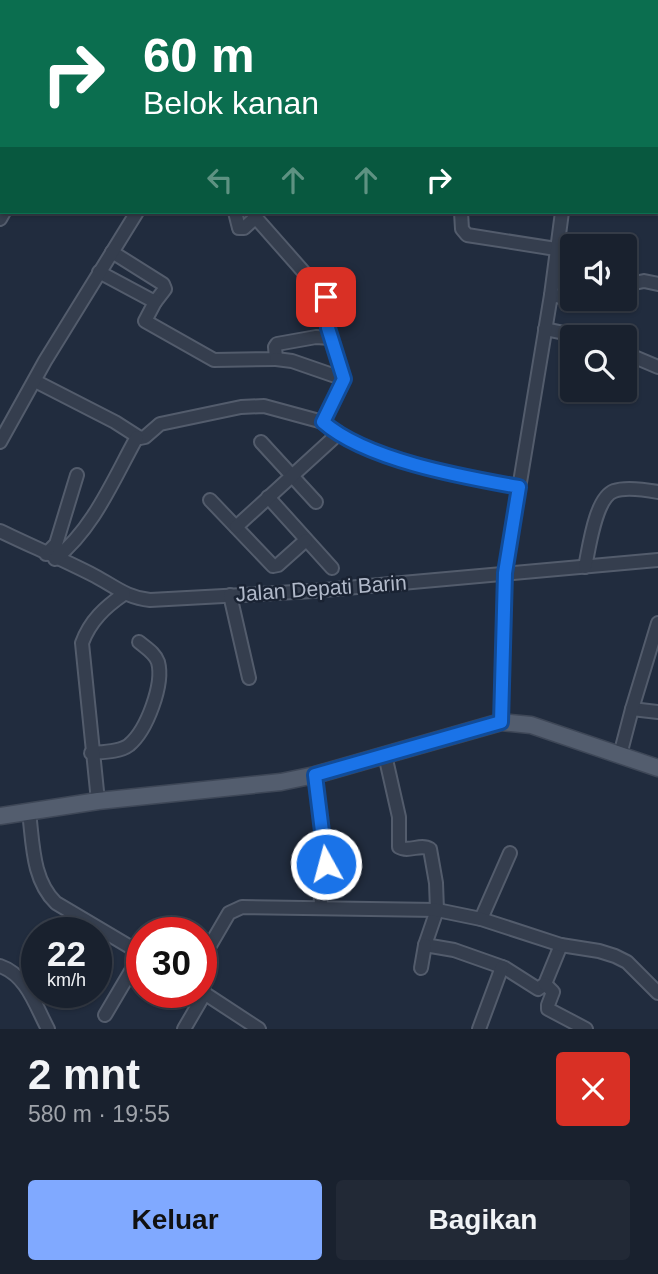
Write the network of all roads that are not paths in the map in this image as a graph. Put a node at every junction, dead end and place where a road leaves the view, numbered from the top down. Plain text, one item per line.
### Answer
1 (136, 214) edge
2 (236, 214) edge
3 (461, 214) edge
4 (562, 214) edge
5 (556, 249) junction
6 (112, 252) junction
7 (99, 272) junction
8 (637, 282) edge
9 (658, 284) edge
10 (551, 295) junction
11 (560, 297) edge
12 (155, 302) junction
13 (545, 329) junction
14 (560, 332) edge
15 (331, 338) junction
16 (276, 359) junction
17 (637, 359) edge
18 (658, 367) edge
19 (344, 379) junction
20 (35, 381) junction
21 (323, 422) junction
22 (339, 433) junction
23 (136, 437) junction
24 (0, 442) edge
25 (261, 442) dead end
26 (77, 475) dead end
27 (292, 475) junction
28 (519, 487) junction
29 (658, 491) edge
30 (268, 497) junction
31 (210, 500) dead end
32 (316, 502) dead end
33 (236, 527) junction
34 (0, 531) edge
35 (306, 540) junction
36 (54, 553) junction
37 (658, 560) edge
38 (585, 567) junction
39 (332, 568) dead end
40 (505, 573) junction
41 (124, 594) junction
42 (230, 595) junction
43 (658, 623) edge
44 (139, 642) dead end
45 (249, 678) dead end
46 (632, 709) junction
47 (658, 712) edge
48 (501, 722) junction
49 (92, 753) junction
50 (385, 755) junction
51 (620, 755) junction
52 (658, 768) edge
53 (315, 775) junction
54 (98, 801) junction
55 (29, 812) junction
56 (0, 816) edge
57 (510, 853) dead end
58 (321, 908) junction
59 (437, 910) junction
60 (72, 917) edge
61 (481, 919) junction
62 (217, 933) edge
63 (425, 945) junction
64 (561, 945) junction
65 (0, 967) edge
66 (421, 968) dead end
67 (502, 968) junction
68 (126, 979) edge
69 (545, 984) junction
70 (658, 993) edge
71 (217, 1001) edge
72 (195, 1008) edge
73 (105, 1015) dead end
74 (48, 1029) edge
75 (184, 1029) edge
76 (258, 1029) edge
77 (479, 1029) edge
78 (586, 1029) edge

1 - 6 street
2 - 15 street
3 - 5 street
4 - 5 street
5 - 10 street
6 - 7 street
6 - 12 street
7 - 12 street
7 - 20 street
8 - 9 street
10 - 11 street
10 - 13 street
12 - 16 street
13 - 14 street
13 - 28 street
15 - 16 street
15 - 19 street
16 - 19 street
17 - 18 street
19 - 21 street
20 - 23 street
20 - 24 street
21 - 22 street
21 - 23 street
22 - 27 street
22 - 28 street
23 - 36 street
25 - 27 street
26 - 36 street
27 - 30 street
27 - 32 street
28 - 40 street
29 - 38 street
30 - 33 street
30 - 35 street
31 - 33 street
33 - 35 street
34 - 36 street, Jalan Depati Barin
35 - 39 street
36 - 41 street, Jalan Depati Barin
37 - 38 street, Jalan Depati Barin
38 - 40 street, Jalan Depati Barin
40 - 42 street, Jalan Depati Barin
40 - 48 street
41 - 42 street, Jalan Depati Barin
41 - 49 street
42 - 45 street
43 - 46 street
44 - 49 street
46 - 47 street
46 - 51 street
48 - 50 main road
48 - 51 main road
49 - 54 street
50 - 53 main road
50 - 59 street
51 - 52 main road
53 - 54 main road
53 - 58 street
54 - 55 main road
55 - 56 main road
55 - 60 street
57 - 61 street
58 - 59 street
58 - 62 street
59 - 61 street
59 - 63 street
61 - 64 street
63 - 66 street
63 - 67 street
64 - 69 street
64 - 70 street
65 - 74 street
67 - 69 street
67 - 77 street
68 - 73 street
69 - 78 street
71 - 76 street
72 - 75 street

